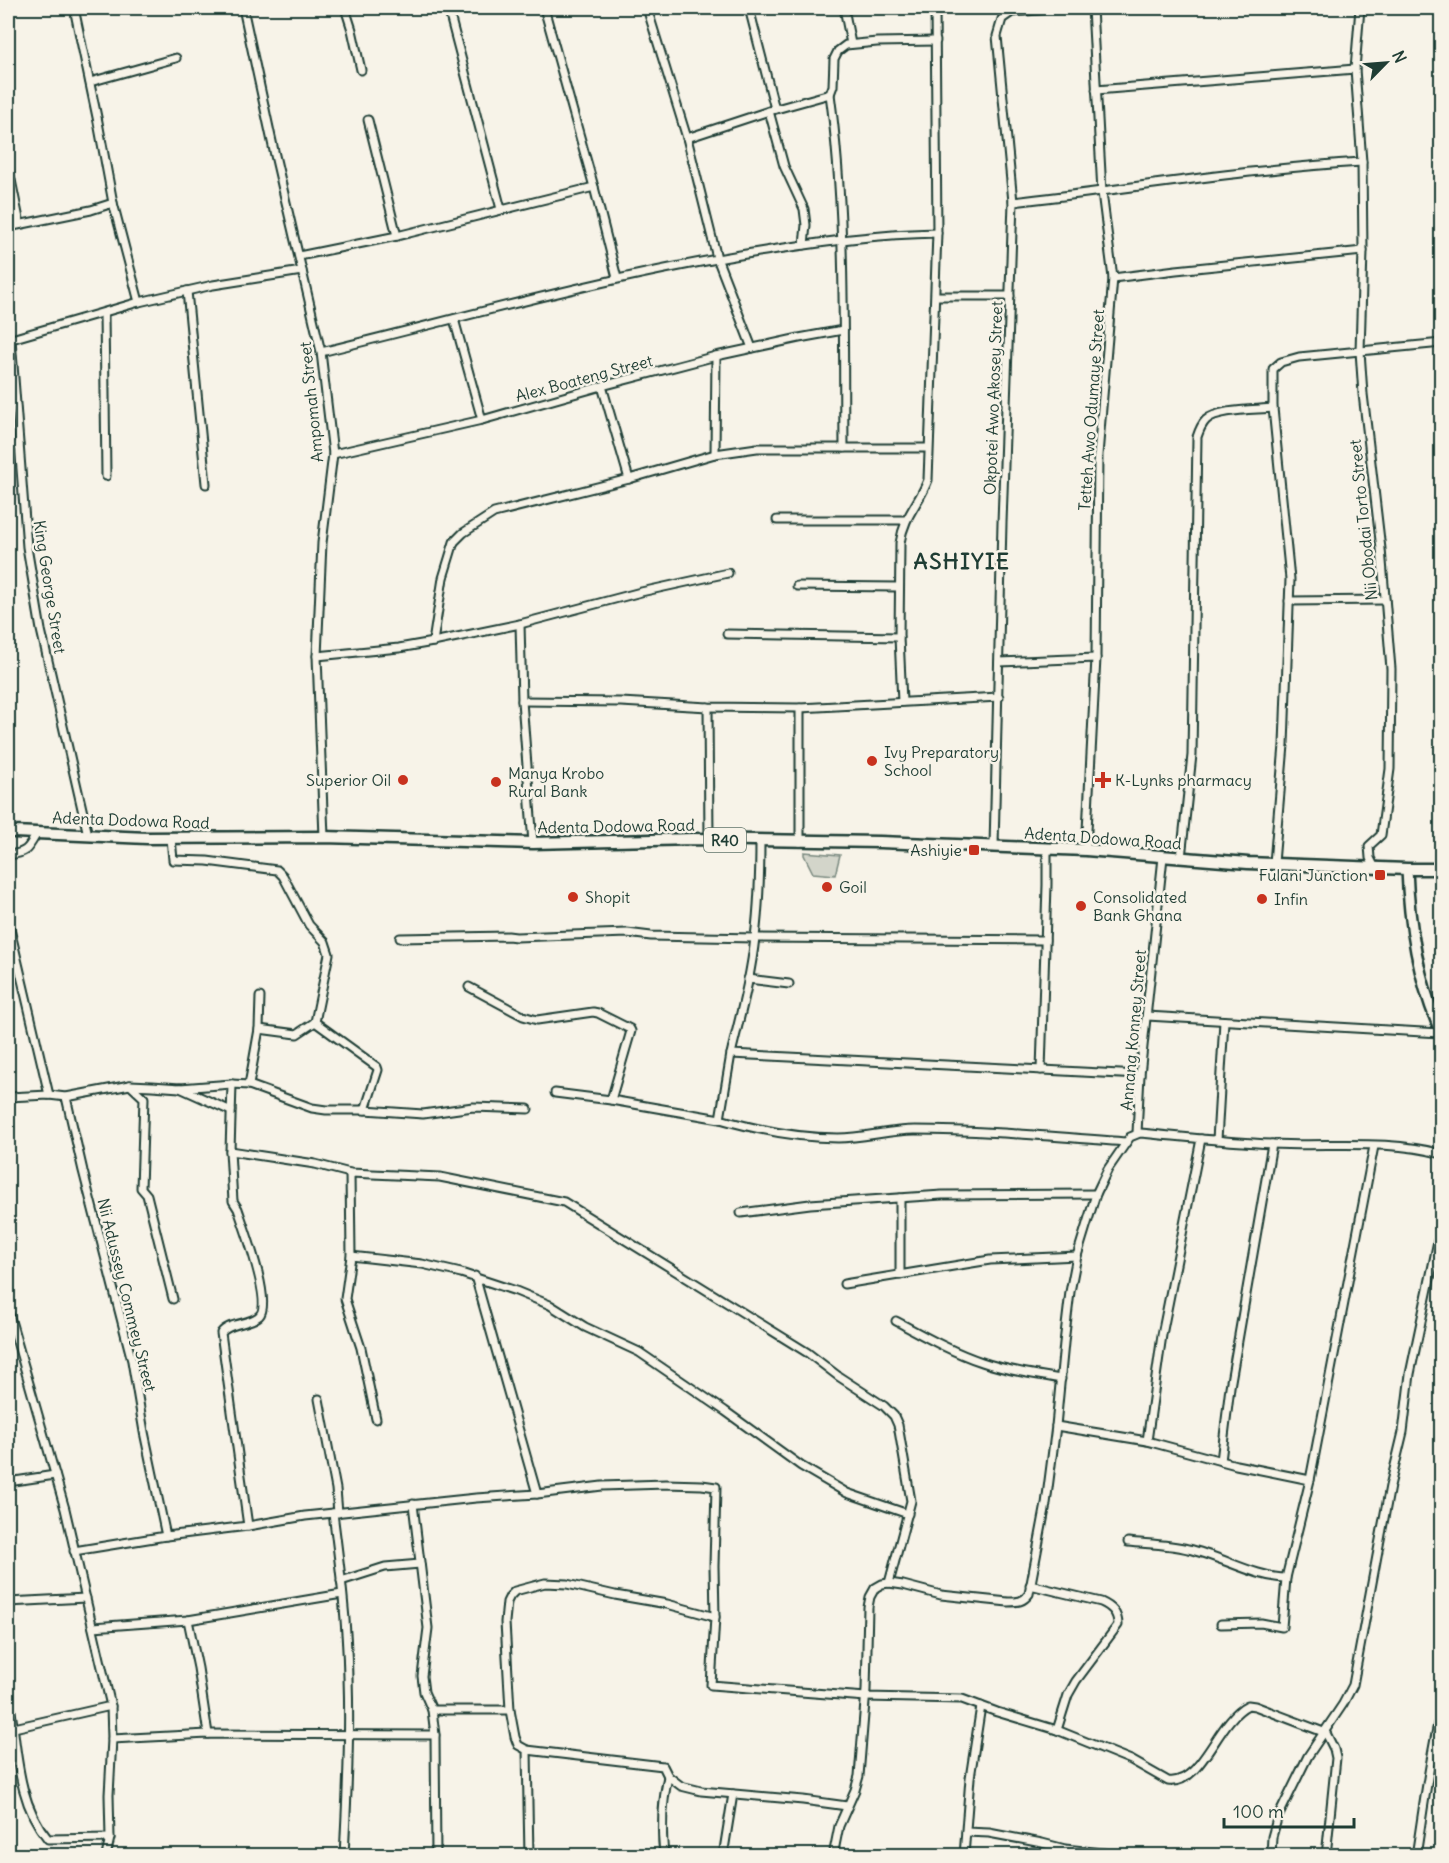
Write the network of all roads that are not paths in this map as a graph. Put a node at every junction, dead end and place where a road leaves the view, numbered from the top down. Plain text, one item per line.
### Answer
1 (74, 8) edge
2 (243, 8) edge
3 (345, 8) edge
4 (448, 8) edge
5 (544, 8) edge
6 (647, 8) edge
7 (749, 8) edge
8 (844, 8) edge
9 (935, 8) edge
10 (1065, 8) edge
11 (1092, 8) edge
12 (1360, 8) edge
13 (936, 41) junction
14 (851, 44) junction
15 (176, 58) dead end
16 (1355, 69) junction
17 (361, 70) dead end
18 (90, 82) junction
19 (1096, 90) junction
20 (830, 94) junction
21 (772, 110) junction
22 (368, 120) dead end
23 (687, 138) junction
24 (1362, 162) junction
25 (8, 165) edge
26 (594, 187) junction
27 (1102, 192) junction
28 (1013, 202) junction
29 (113, 203) junction
30 (501, 209) junction
31 (20, 224) junction
32 (8, 227) edge
33 (937, 233) junction
34 (397, 236) junction
35 (842, 240) junction
36 (804, 245) junction
37 (1363, 251) junction
38 (298, 256) junction
39 (717, 258) junction
40 (302, 271) junction
41 (617, 278) junction
42 (1113, 278) junction
43 (187, 291) junction
44 (936, 296) junction
45 (1010, 296) junction
46 (139, 302) junction
47 (104, 313) junction
48 (454, 319) junction
49 (843, 330) junction
50 (9, 339) edge
51 (1442, 343) edge
52 (752, 348) junction
53 (1360, 351) junction
54 (321, 352) junction
55 (716, 356) junction
56 (602, 386) junction
57 (1273, 408) junction
58 (482, 420) junction
59 (19, 445) junction
60 (8, 447) edge
61 (844, 448) junction
62 (928, 448) junction
63 (333, 454) junction
64 (715, 454) junction
65 (106, 476) dead end
66 (629, 479) junction
67 (206, 484) dead end
68 (777, 520) dead end
69 (905, 520) junction
70 (728, 573) dead end
71 (797, 586) dead end
72 (898, 587) junction
73 (1385, 600) junction
74 (1289, 601) junction
75 (519, 624) junction
76 (727, 634) dead end
77 (899, 637) junction
78 (433, 642) junction
79 (317, 656) junction
80 (1096, 658) junction
81 (999, 662) junction
82 (999, 697) junction
83 (522, 701) junction
84 (902, 702) junction
85 (708, 707) junction
86 (800, 708) junction
87 (8, 830) edge
88 (37, 832) junction
89 (88, 835) junction
90 (324, 837) junction
91 (171, 838) junction
92 (709, 839) junction
93 (760, 841) junction
94 (800, 842) junction
95 (533, 843) junction
96 (994, 846) junction
97 (1047, 849) junction
98 (1086, 850) junction
99 (8, 855) edge
100 (1163, 857) junction
101 (1181, 858) junction
102 (1274, 863) junction
103 (1375, 868) junction
104 (1442, 868) edge
105 (1407, 869) junction
106 (10, 929) dead end
107 (400, 938) dead end
108 (755, 938) junction
109 (1045, 940) junction
110 (748, 979) junction
111 (789, 984) dead end
112 (469, 987) dead end
113 (260, 997) dead end
114 (1147, 1016) junction
115 (1224, 1021) junction
116 (315, 1022) junction
117 (259, 1029) junction
118 (1441, 1034) edge
119 (731, 1054) junction
120 (1041, 1070) junction
121 (1140, 1075) junction
122 (232, 1084) junction
123 (130, 1085) junction
124 (249, 1085) junction
125 (180, 1088) junction
126 (555, 1093) dead end
127 (49, 1095) junction
128 (8, 1097) edge
129 (66, 1097) junction
130 (611, 1100) junction
131 (528, 1109) dead end
132 (365, 1110) junction
133 (231, 1111) junction
134 (720, 1119) junction
135 (1137, 1133) junction
136 (1201, 1139) junction
137 (1217, 1140) junction
138 (1126, 1142) junction
139 (1272, 1144) junction
140 (1374, 1146) junction
141 (230, 1151) junction
142 (1442, 1154) edge
143 (350, 1173) junction
144 (1096, 1194) junction
145 (900, 1198) junction
146 (741, 1213) dead end
147 (1442, 1222) edge
148 (351, 1256) junction
149 (1077, 1256) junction
150 (900, 1275) junction
151 (475, 1276) junction
152 (844, 1284) dead end
153 (173, 1299) dead end
154 (8, 1310) edge
155 (896, 1321) dead end
156 (1061, 1379) junction
157 (319, 1399) dead end
158 (376, 1419) dead end
159 (1056, 1426) junction
160 (1147, 1440) junction
161 (1221, 1461) junction
162 (54, 1475) junction
163 (1310, 1480) junction
164 (8, 1482) edge
165 (537, 1494) junction
166 (413, 1504) junction
167 (336, 1513) junction
168 (908, 1515) junction
169 (248, 1526) junction
170 (166, 1536) junction
171 (1128, 1542) dead end
172 (74, 1551) junction
173 (420, 1564) junction
174 (1286, 1578) junction
175 (340, 1581) junction
176 (889, 1583) junction
177 (1030, 1585) junction
178 (342, 1594) junction
179 (86, 1598) junction
180 (8, 1602) edge
181 (715, 1617) junction
182 (188, 1620) junction
183 (1221, 1624) dead end
184 (93, 1627) junction
185 (8, 1693) edge
186 (866, 1697) junction
187 (111, 1706) junction
188 (981, 1706) junction
189 (1442, 1706) edge
190 (432, 1710) junction
191 (510, 1710) junction
192 (14, 1728) junction
193 (1057, 1730) junction
194 (349, 1733) junction
195 (1326, 1733) junction
196 (208, 1734) junction
197 (435, 1735) junction
198 (112, 1739) junction
199 (527, 1750) junction
200 (668, 1776) junction
201 (733, 1794) junction
202 (847, 1806) junction
203 (966, 1832) junction
204 (110, 1838) junction
205 (1065, 1852) edge
206 (106, 1856) edge
207 (344, 1856) edge
208 (436, 1856) edge
209 (529, 1856) edge
210 (663, 1856) edge
211 (723, 1856) edge
212 (833, 1856) edge
213 (964, 1856) edge
214 (1132, 1856) edge
215 (1271, 1856) edge
216 (1326, 1856) edge
217 (1416, 1856) edge

1 - 18 street
2 - 38 street, Ampomah Street
3 - 17 street
4 - 30 street
5 - 26 street
6 - 23 street
7 - 21 street
8 - 14 street
9 - 13 street
10 - 28 street, Okpotei Awo Akosey Street
11 - 19 street, Tetteh Awo Odumaye Street
12 - 16 street, Nii Obodai Torto Street
13 - 14 street
13 - 33 street
14 - 20 street
15 - 18 street
16 - 19 street
16 - 24 street, Nii Obodai Torto Street
18 - 29 street
19 - 27 street, Tetteh Awo Odumaye Street
20 - 21 street
20 - 35 street
21 - 23 street
21 - 36 street
22 - 34 street
23 - 39 street
24 - 27 street
24 - 37 street, Nii Obodai Torto Street
25 - 31 street
26 - 30 street
26 - 41 street
27 - 28 street
27 - 42 street, Tetteh Awo Odumaye Street
28 - 45 street, Okpotei Awo Akosey Street
29 - 31 street
29 - 46 street
30 - 34 street
31 - 32 street
33 - 35 street
33 - 44 street
34 - 38 street
35 - 36 street
35 - 49 street
36 - 39 street
37 - 42 street
37 - 53 street, Nii Obodai Torto Street
38 - 40 street, Ampomah Street
39 - 41 street
39 - 52 street
40 - 43 street
40 - 54 street, Ampomah Street
41 - 48 street
42 - 80 street, Tetteh Awo Odumaye Street
43 - 46 street
43 - 67 street
44 - 45 street
44 - 62 street
45 - 81 street, Okpotei Awo Akosey Street
46 - 47 street
47 - 50 street
47 - 65 street
48 - 54 street
48 - 58 street
49 - 52 street, Alex Boateng Street
49 - 61 street
50 - 59 street, King George Street
51 - 53 street
52 - 55 street, Alex Boateng Street
53 - 57 street
53 - 73 street, Nii Obodai Torto Street
54 - 63 street, Ampomah Street
55 - 56 street, Alex Boateng Street
55 - 64 street
56 - 58 street, Alex Boateng Street
56 - 66 street
57 - 74 street
57 - 101 street
58 - 63 street, Alex Boateng Street
59 - 60 street
59 - 89 street, King George Street
61 - 62 street
61 - 64 street
62 - 69 street
63 - 79 street, Ampomah Street
64 - 66 street
66 - 78 street
68 - 69 street
69 - 72 street
70 - 75 street
71 - 72 street
72 - 77 street
73 - 74 street
73 - 103 street, Nii Obodai Torto Street
74 - 102 street
75 - 78 street
75 - 83 street
76 - 77 street
77 - 84 street
78 - 79 street
79 - 90 street, Ampomah Street
80 - 81 street
80 - 98 street, Tetteh Awo Odumaye Street
81 - 82 street, Okpotei Awo Akosey Street
82 - 84 street
82 - 96 street, Okpotei Awo Akosey Street
83 - 85 street
83 - 95 street
84 - 86 street
85 - 86 street
85 - 92 street
86 - 94 street
87 - 88 main road, Adenta Dodowa Road / R40
88 - 89 main road, Adenta Dodowa Road / R40
88 - 99 street
89 - 91 main road, Adenta Dodowa Road / R40
90 - 91 main road, Adenta Dodowa Road / R40
90 - 95 main road, Adenta Dodowa Road / R40
91 - 116 street
92 - 93 main road, Adenta Dodowa Road / R40
92 - 95 main road, Adenta Dodowa Road / R40
93 - 94 main road, Adenta Dodowa Road / R40
93 - 108 street
94 - 96 main road, Adenta Dodowa Road / R40
96 - 97 main road, Adenta Dodowa Road / R40
97 - 98 main road, Adenta Dodowa Road / R40
97 - 109 street
98 - 100 main road, Adenta Dodowa Road / R40
100 - 101 main road, Adenta Dodowa Road / R40
100 - 114 street, Annang Konney Street
101 - 102 main road, Adenta Dodowa Road / R40
102 - 103 main road, Adenta Dodowa Road / R40
103 - 105 main road, Adenta Dodowa Road / R40
104 - 105 main road, Adenta Dodowa Road / R40
105 - 118 street
106 - 127 street
107 - 108 street
108 - 109 street
108 - 110 street
109 - 120 street
110 - 111 street
110 - 119 street
112 - 130 street
113 - 117 street
114 - 115 street
114 - 121 street, Annang Konney Street
115 - 118 street
115 - 137 street
116 - 117 street
116 - 132 street
117 - 124 street
119 - 120 street
119 - 134 street
120 - 121 street
121 - 135 street, Annang Konney Street
122 - 124 street
122 - 125 street
122 - 133 street
123 - 125 street
123 - 129 street
123 - 153 street
124 - 132 street
125 - 133 street
126 - 130 street
127 - 128 street
127 - 129 street
129 - 170 street, Nii Adussey Commey Street
130 - 134 street
131 - 132 street
133 - 141 street
134 - 138 street
135 - 136 street
135 - 138 street
136 - 137 street
136 - 160 street
137 - 139 street
138 - 144 street
139 - 140 street
139 - 161 street
140 - 142 street
140 - 163 street
141 - 143 street
141 - 169 street
143 - 148 street
143 - 168 street
144 - 145 street
144 - 149 street
145 - 146 street
145 - 150 street
147 - 195 street
148 - 151 street
148 - 158 street
149 - 150 street
149 - 156 street
150 - 152 street
151 - 165 street
151 - 168 street
154 - 162 street
155 - 156 street
156 - 159 street
157 - 167 street
159 - 160 street
159 - 177 street
160 - 161 street
161 - 163 street
162 - 164 street
162 - 172 street
163 - 174 street
165 - 166 street
165 - 181 street
166 - 167 street
166 - 173 street
167 - 169 street
167 - 175 street
168 - 176 street
169 - 170 street
170 - 172 street
171 - 174 street
172 - 179 street
173 - 175 street
173 - 190 street
174 - 183 street
175 - 178 street
176 - 177 street
176 - 186 street
177 - 193 street
178 - 182 street
178 - 194 street
179 - 180 street
179 - 184 street
181 - 186 street
181 - 191 street
182 - 184 street
182 - 196 street
184 - 187 street
185 - 192 street
186 - 188 street
186 - 202 street
187 - 192 street
187 - 198 street
188 - 193 street
188 - 203 street
189 - 217 street
190 - 191 street
190 - 197 street
191 - 199 street
192 - 204 street
193 - 195 street
194 - 196 street
194 - 197 street
194 - 207 street
195 - 215 street
195 - 216 street
196 - 198 street
197 - 208 street
198 - 204 street
199 - 200 street
199 - 209 street
200 - 201 street
200 - 210 street
201 - 202 street
201 - 211 street
202 - 212 street
203 - 205 street
203 - 213 street
204 - 206 street
205 - 214 street

